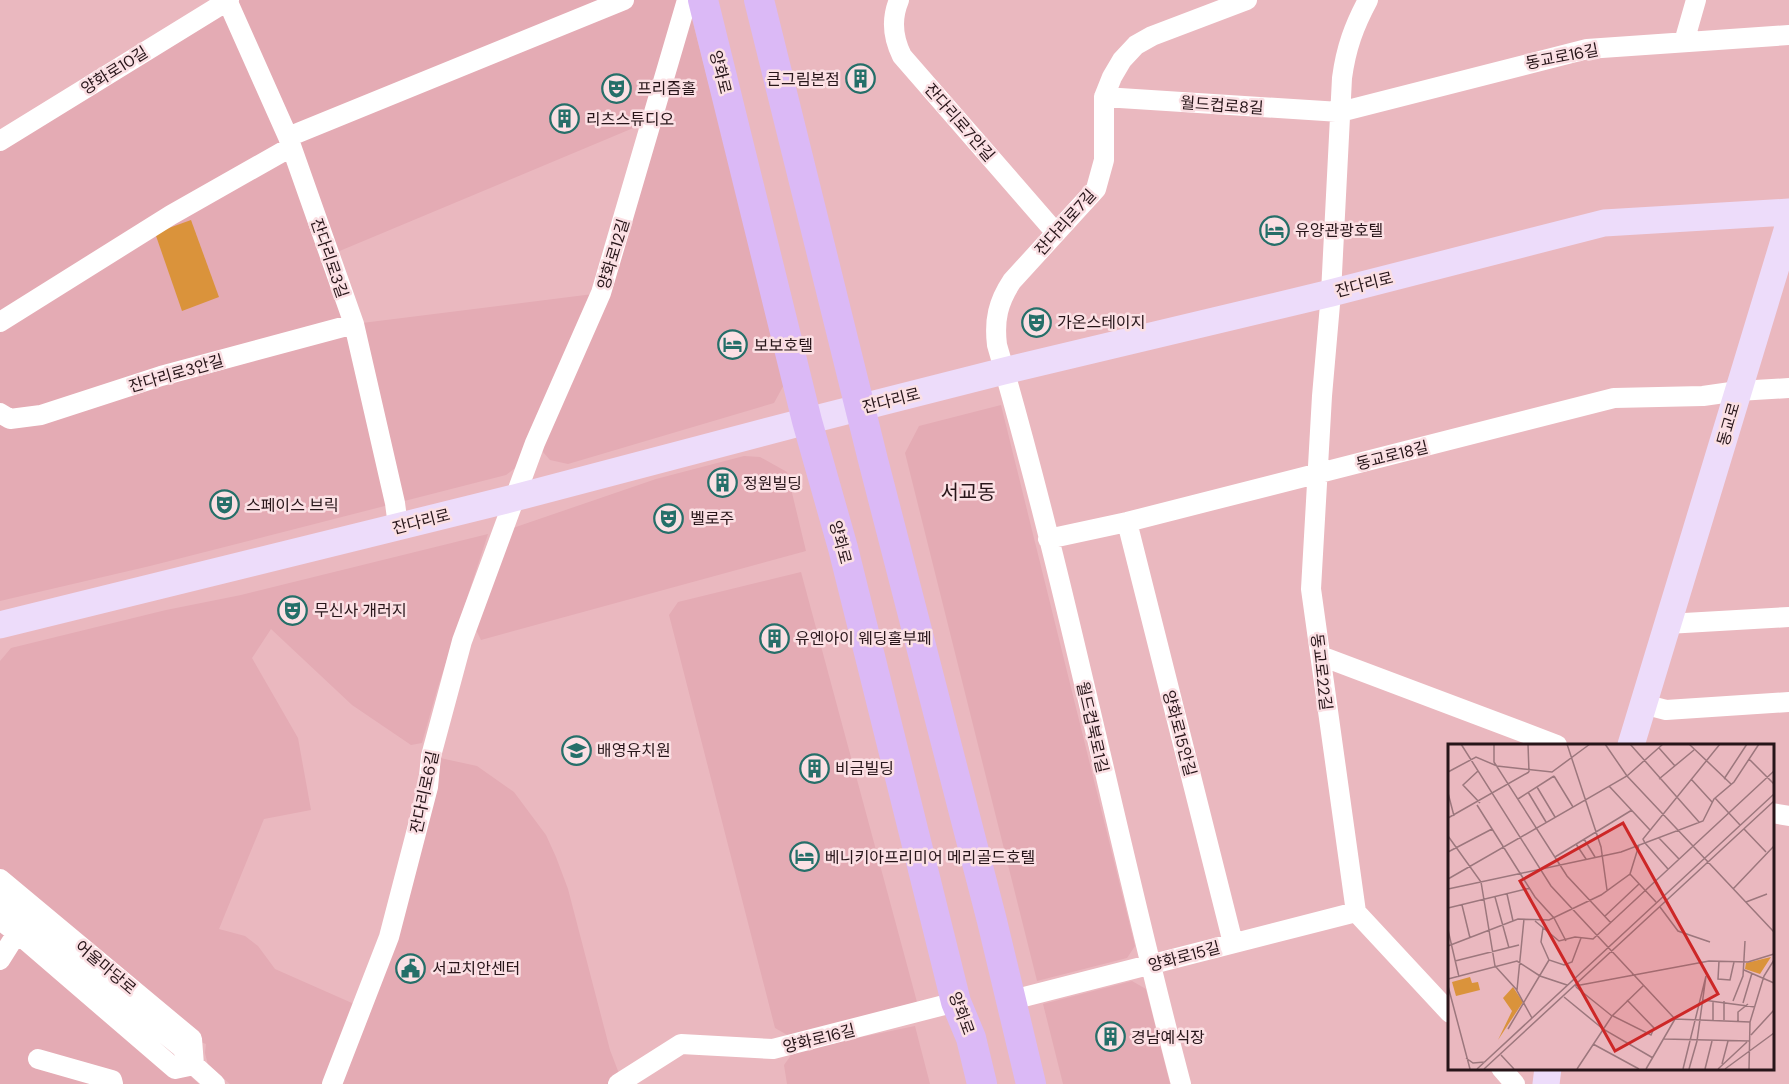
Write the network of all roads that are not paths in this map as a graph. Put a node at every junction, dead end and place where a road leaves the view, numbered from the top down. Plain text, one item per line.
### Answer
1 (228, 0) edge
2 (624, 0) edge
3 (687, 0) edge
4 (703, 0) edge
5 (759, 0) edge
6 (900, 0) edge
7 (1246, 0) edge
8 (1368, 0) edge
9 (1696, 0) edge
10 (1789, 35) edge
11 (1684, 42) junction
12 (1104, 97) junction
13 (1340, 112) junction
14 (0, 141) edge
15 (290, 142) junction
16 (1789, 212) edge
17 (1789, 224) edge
18 (1056, 233) junction
19 (1331, 293) junction
20 (0, 322) edge
21 (354, 324) junction
22 (1004, 371) junction
23 (1789, 388) edge
24 (1738, 391) junction
25 (860, 408) junction
26 (0, 413) edge
27 (807, 421) junction
28 (1317, 474) junction
29 (514, 498) junction
30 (1127, 522) junction
31 (398, 526) junction
32 (1048, 539) junction
33 (1789, 617) edge
34 (1667, 624) junction
35 (0, 625) edge
36 (1321, 656) junction
37 (1789, 702) edge
38 (1643, 704) junction
39 (1554, 744) edge
40 (1631, 744) edge
41 (1774, 813) edge
42 (1789, 816) edge
43 (0, 879) edge
44 (0, 901) edge
45 (1356, 912) junction
46 (0, 920) edge
47 (17, 933) junction
48 (1233, 943) junction
49 (0, 960) edge
50 (1150, 966) junction
51 (1012, 1000) junction
52 (956, 1002) junction
53 (1448, 1011) edge
54 (38, 1059) dead end
55 (194, 1065) junction
56 (1502, 1069) edge
57 (1548, 1069) edge
58 (113, 1084) edge
59 (215, 1084) edge
60 (332, 1084) edge
61 (618, 1084) edge
62 (982, 1084) edge
63 (1031, 1084) edge
64 (1181, 1084) edge
65 (1515, 1084) edge
66 (1546, 1084) edge

1 - 14 street, 양화로10길
1 - 15 street, 잔다리로3길
2 - 15 street
3 - 29 street, 양화로12길
4 - 27 main road, 양화로
5 - 25 main road
6 - 18 street, 잔다리로7안길
7 - 12 street, 잔다리로7길
8 - 13 street
9 - 11 street
10 - 11 street, 동교로16길
11 - 13 street, 동교로16길
12 - 13 street, 월드컵로8길
12 - 18 street, 잔다리로7길
13 - 19 street
15 - 20 street
15 - 21 street, 잔다리로3길
16 - 19 street, 잔다리로
17 - 24 street, 동교로
18 - 22 street, 잔다리로7길
19 - 22 street, 잔다리로
19 - 28 street, 동교로22길
21 - 26 street, 잔다리로3안길
21 - 31 street, 잔다리로3길
22 - 25 street, 잔다리로
22 - 32 street, 월드컵북로1길
23 - 24 street, 동교로18길
24 - 28 street, 동교로18길
24 - 34 street, 동교로
25 - 27 street, 잔다리로
25 - 51 main road
27 - 29 street, 잔다리로
27 - 52 main road, 양화로
28 - 30 street, 동교로18길
28 - 36 street, 동교로22길
29 - 31 street, 잔다리로
29 - 60 street, 잔다리로6길
30 - 32 street, 동교로18길
30 - 48 street, 양화로15안길
31 - 35 street, 잔다리로
32 - 50 street, 월드컵북로1길
33 - 34 street
34 - 38 street, 동교로
36 - 39 street
36 - 45 street, 동교로22길
37 - 38 street
38 - 40 street, 동교로
41 - 42 street
43 - 55 street, 어울마당로
44 - 55 street
45 - 48 street, 양화로15길
45 - 53 street
46 - 47 street, 어울마당로
47 - 49 street
47 - 55 street, 어울마당로
48 - 50 street, 양화로15길
50 - 51 street, 양화로15길
50 - 64 street, 월드컵북로1길
51 - 63 main road
52 - 61 street, 양화로16길
52 - 62 main road, 양화로
54 - 58 street
55 - 59 street
56 - 65 street
57 - 66 street

